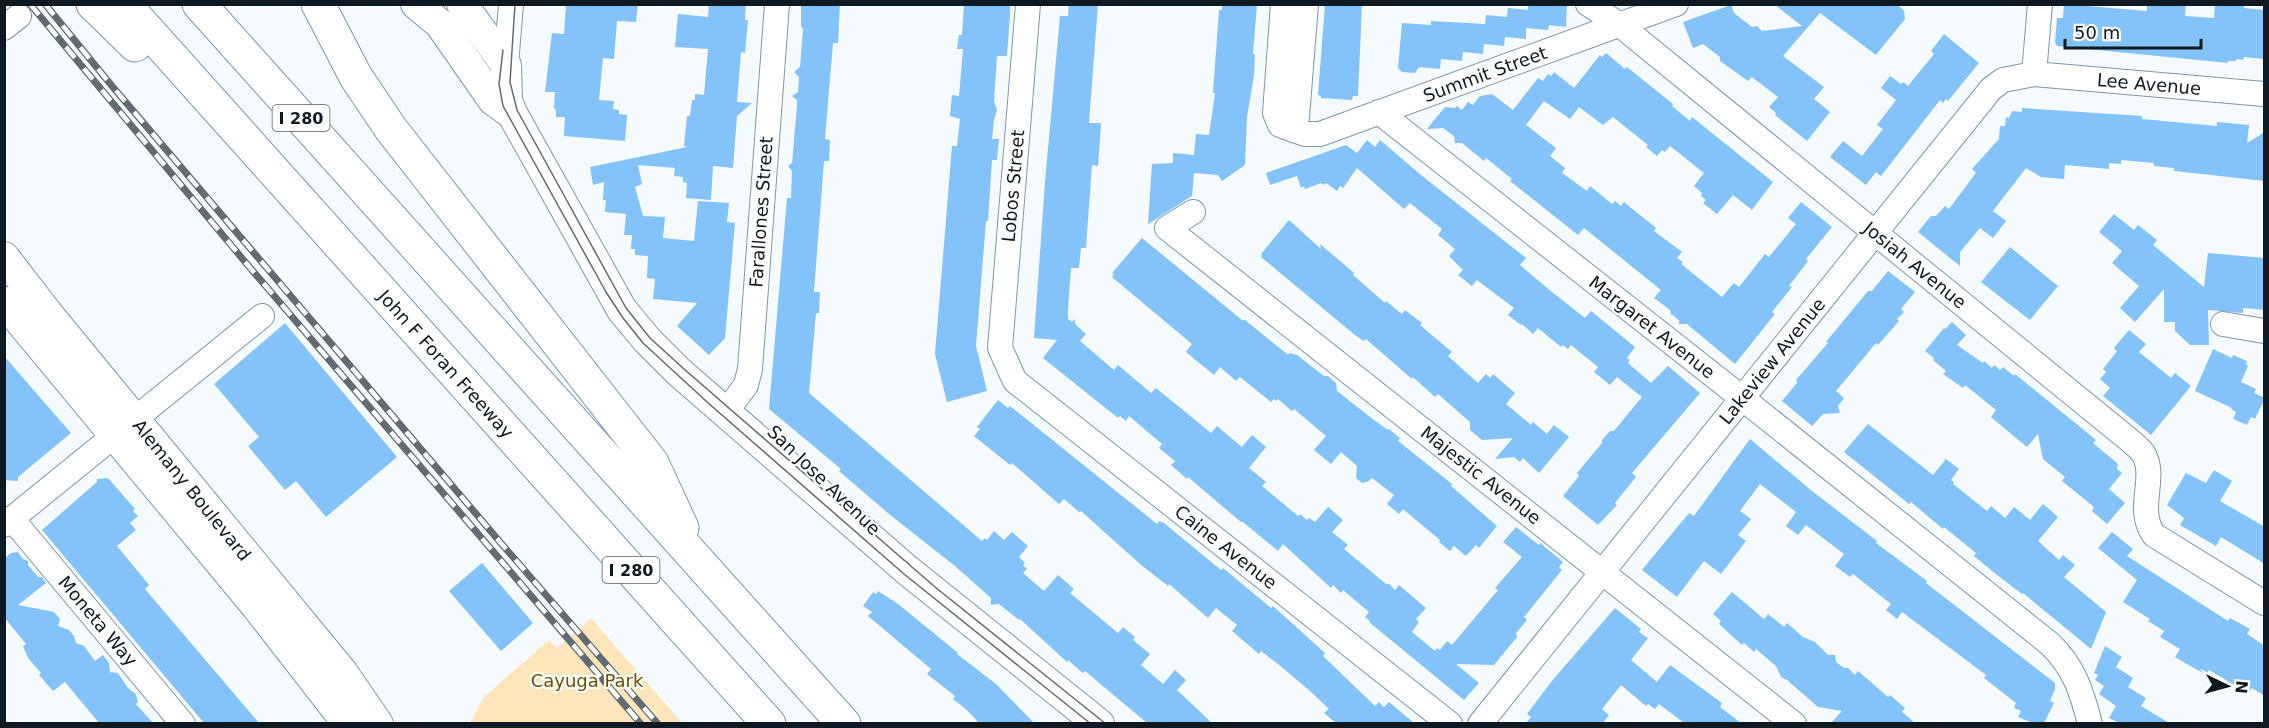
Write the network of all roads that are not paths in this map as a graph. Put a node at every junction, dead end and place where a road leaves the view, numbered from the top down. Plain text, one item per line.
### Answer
1 (93, 4) edge
2 (124, 4) edge
3 (199, 4) edge
4 (318, 4) edge
5 (416, 4) edge
6 (462, 4) edge
7 (511, 4) edge
8 (777, 4) edge
9 (1028, 4) edge
10 (1283, 4) edge
11 (1306, 4) edge
12 (1588, 4) edge
13 (1676, 4) edge
14 (2040, 4) edge
15 (440, 24) junction
16 (1620, 25) junction
17 (506, 66) junction
18 (2034, 74) junction
19 (2265, 94) edge
20 (1378, 112) junction
21 (513, 115) junction
22 (1293, 130) junction
23 (280, 179) junction
24 (1193, 212) dead end
25 (1875, 232) junction
26 (4, 257) edge
27 (4, 302) edge
28 (262, 316) dead end
29 (2223, 324) dead end
30 (2265, 331) edge
31 (1008, 366) joint
32 (1742, 398) junction
33 (726, 412) junction
34 (125, 428) junction
35 (8, 522) edge
36 (697, 559) junction
37 (1603, 571) junction
38 (2265, 603) edge
39 (179, 722) edge
40 (348, 723) edge
41 (378, 723) edge
42 (769, 723) edge
43 (844, 723) edge
44 (1099, 723) edge
45 (1450, 723) edge
46 (1480, 723) edge
47 (1794, 723) edge
48 (2090, 723) edge

1 - 23 highway
2 - 23 highway, John F Foran Freeway / I 280
3 - 36 highway, I 280
4 - 36 highway
5 - 15 main road, San Jose Avenue
6 - 17 main road
7 - 17 street
8 - 33 street, Farallones Street
9 - 31 street, Lobos Street
10 - 22 street
11 - 22 street
12 - 16 street, Josiah Avenue
13 - 16 street, Summit Street
14 - 18 street
15 - 17 main road
15 - 21 main road, San Jose Avenue
16 - 20 street, Summit Street
16 - 25 street, Josiah Avenue
17 - 21 main road, San Jose Avenue
18 - 19 street, Lee Avenue
18 - 25 street, Lakeview Avenue
20 - 22 street, Summit Street
20 - 32 street, Margaret Avenue
21 - 33 main road, San Jose Avenue
23 - 42 highway, John F Foran Freeway / I 280
24 - 37 street, Majestic Avenue
25 - 32 street, Lakeview Avenue
25 - 38 street, Josiah Avenue
26 - 34 main road, Alemany Boulevard
27 - 34 main road, Alemany Boulevard
28 - 34 street
29 - 30 street
31 - 45 street, Caine Avenue
32 - 37 street, Lakeview Avenue
32 - 48 street, Margaret Avenue
33 - 44 main road, San Jose Avenue
34 - 35 street
34 - 40 main road, Alemany Boulevard
34 - 41 main road, Alemany Boulevard
35 - 39 street, Moneta Way
36 - 43 highway, I 280
37 - 46 street, Lakeview Avenue
37 - 47 street, Majestic Avenue

